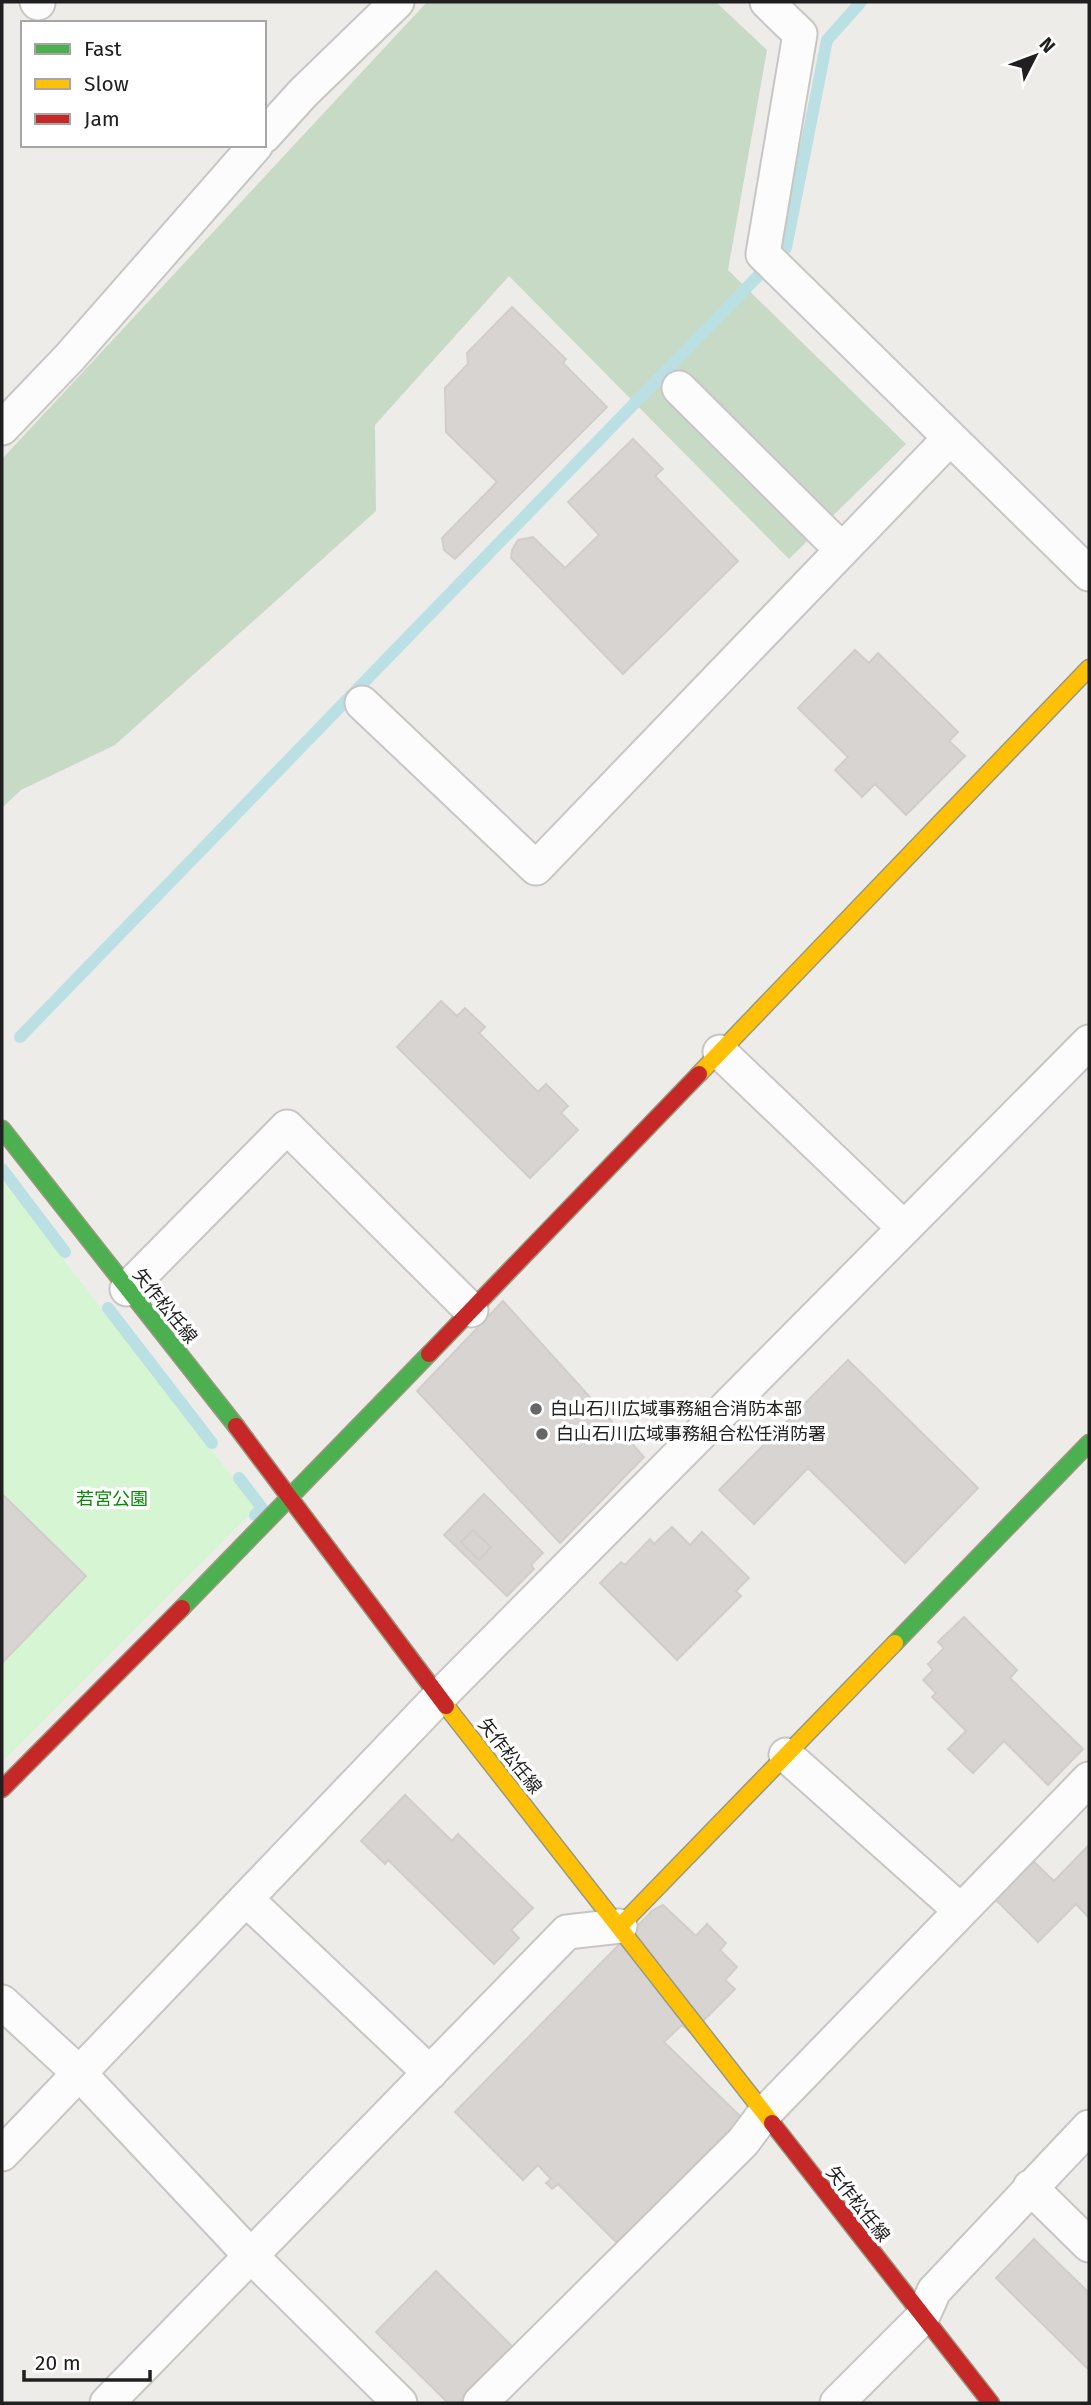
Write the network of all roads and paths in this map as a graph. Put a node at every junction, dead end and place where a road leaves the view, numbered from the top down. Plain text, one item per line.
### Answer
1 (397, 2) edge
2 (767, 2) edge
3 (266, 134) edge
4 (254, 147) edge
5 (679, 388) dead end
6 (2, 428) edge
7 (950, 438) junction
8 (842, 550) junction
9 (1089, 574) edge
10 (1089, 668) edge
11 (362, 703) dead end
12 (1089, 1042) edge
13 (720, 1052) junction
14 (2, 1129) edge
15 (903, 1227) junction
16 (127, 1289) junction
17 (471, 1310) junction
18 (1089, 1443) edge
19 (292, 1497) junction
20 (439, 1697) junction
21 (786, 1755) junction
22 (1089, 1779) edge
23 (2, 1790) edge
24 (246, 1899) junction
25 (961, 1910) junction
26 (620, 1926) junction
27 (2, 2002) edge
28 (79, 2073) junction
29 (430, 2073) junction
30 (764, 2115) junction
31 (1089, 2127) edge
32 (2, 2154) edge
33 (1030, 2187) junction
34 (1089, 2245) edge
35 (251, 2256) junction
36 (922, 2318) junction
37 (107, 2403) edge
38 (400, 2403) edge
39 (480, 2403) edge
40 (837, 2403) edge
41 (991, 2403) edge

1 - 3 street
2 - 7 street
4 - 6 street
5 - 8 street
7 - 8 street
7 - 9 street
8 - 11 street
10 - 13 street
12 - 15 street
13 - 15 street
13 - 17 street
14 - 16 street, 矢作松任線
15 - 20 street
16 - 17 street
16 - 19 street, 矢作松任線
17 - 19 street
18 - 21 street
19 - 20 street, 矢作松任線
19 - 23 street
20 - 24 street
20 - 26 street, 矢作松任線
21 - 25 street
21 - 26 street
22 - 25 street
24 - 28 street
24 - 29 street
25 - 30 street
26 - 29 street
26 - 30 street, 矢作松任線
27 - 28 street
28 - 32 street
28 - 35 street
29 - 35 street
30 - 36 street, 矢作松任線
30 - 39 street
31 - 33 street
33 - 34 street
33 - 36 street
35 - 37 street
35 - 38 street
36 - 40 street
36 - 41 street, 矢作松任線

